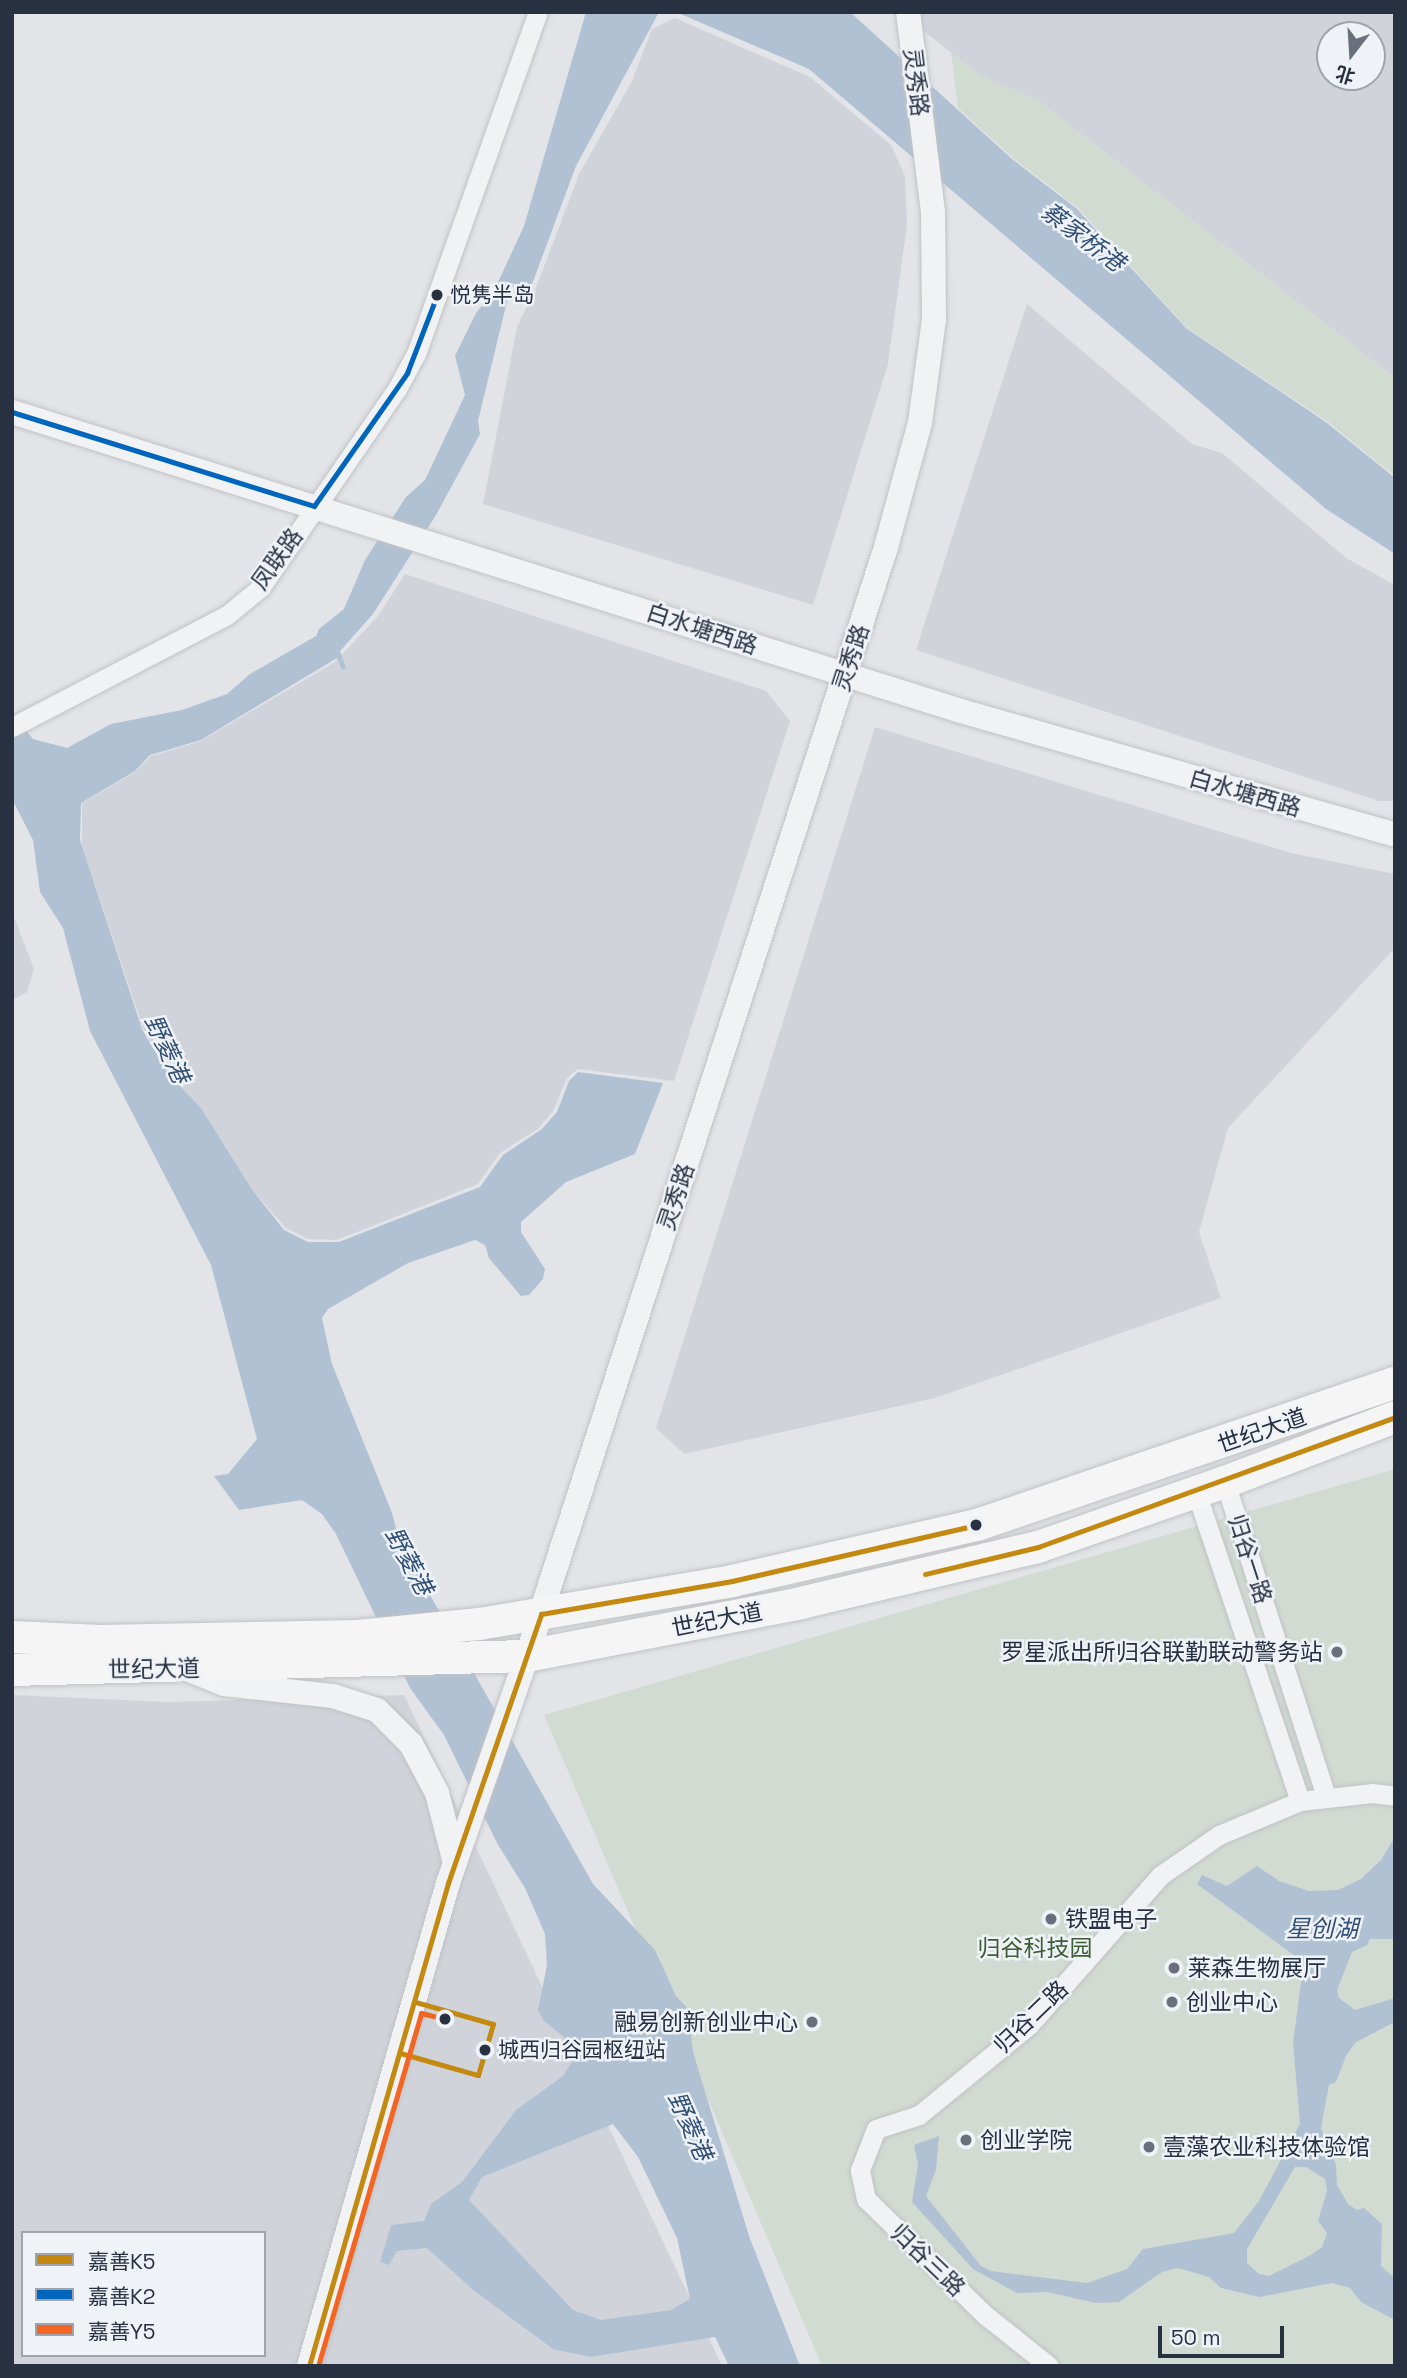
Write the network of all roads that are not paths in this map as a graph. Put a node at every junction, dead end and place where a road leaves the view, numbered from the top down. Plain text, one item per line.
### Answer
1 (538, 12) edge
2 (909, 24) edge
3 (12, 412) edge
4 (314, 506) junction
5 (845, 674) junction
6 (12, 727) edge
7 (1395, 835) edge
8 (1395, 1383) edge
9 (1395, 1417) edge
10 (1225, 1482) junction
11 (1196, 1492) junction
12 (541, 1614) junction
13 (12, 1637) edge
14 (358, 1650) junction
15 (527, 1656) junction
16 (187, 1668) junction
17 (12, 1670) edge
18 (1326, 1796) junction
19 (1395, 1796) edge
20 (1300, 1801) junction
21 (455, 1863) junction
22 (876, 2129) joint
23 (309, 2366) edge
24 (1049, 2366) edge

1 - 4 street, 凤联路
2 - 5 street, 灵秀路
3 - 4 street, 白水塘西路
4 - 5 street, 白水塘西路
4 - 6 street, 凤联路
5 - 7 street, 白水塘西路
5 - 12 street, 灵秀路
8 - 12 main road, 世纪大道
9 - 10 main road, 世纪大道
10 - 11 main road, 世纪大道
10 - 18 street, 归谷一路
11 - 15 main road, 世纪大道
11 - 20 street, 归谷一路
12 - 14 main road, 世纪大道
12 - 15 street, 灵秀路
13 - 14 main road, 世纪大道
14 - 15 main road, 世纪大道
14 - 16 main road, 世纪大道
15 - 21 street, 灵秀路
16 - 17 main road, 世纪大道
16 - 21 street
18 - 19 street, 归谷二路
18 - 20 street, 归谷二路
20 - 22 street, 归谷二路
21 - 23 street, 灵秀路
22 - 24 street, 归谷三路

